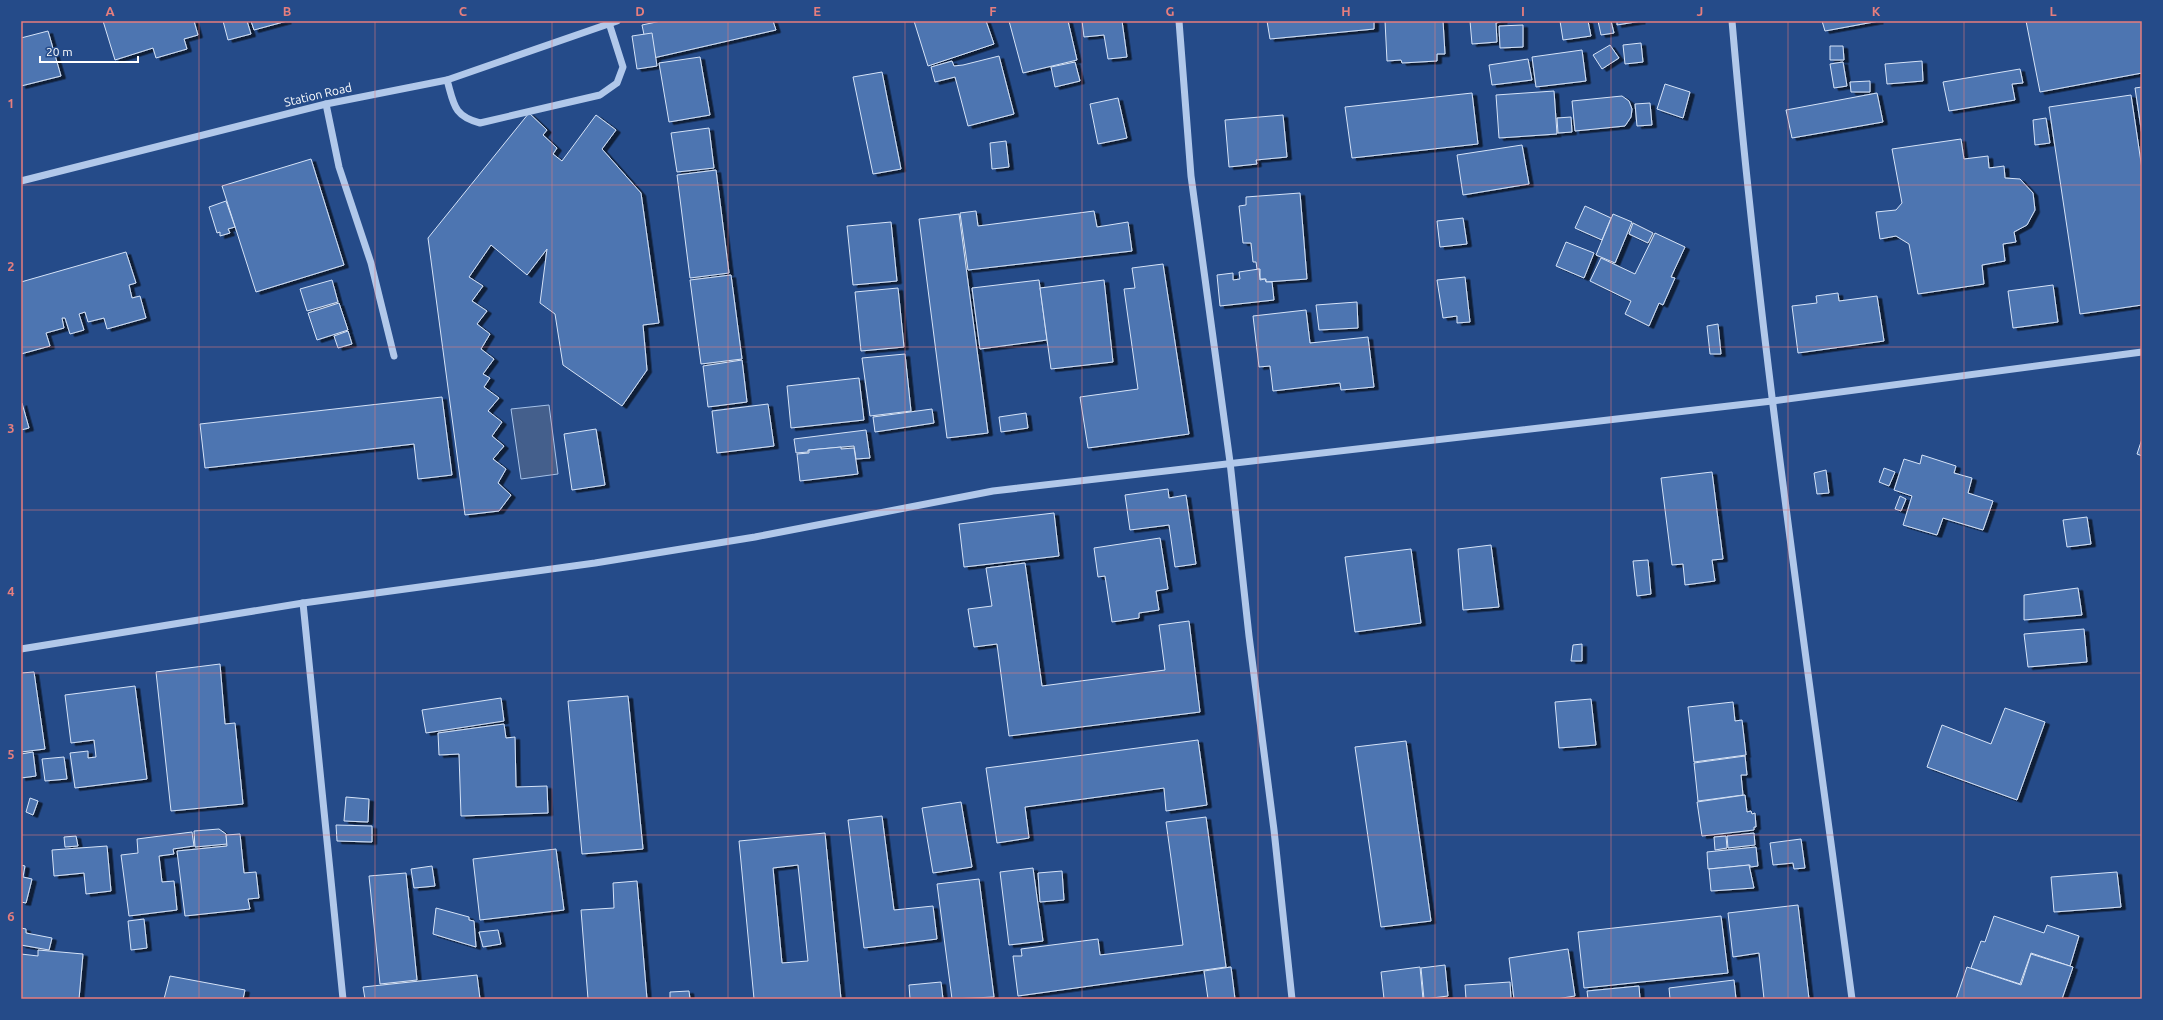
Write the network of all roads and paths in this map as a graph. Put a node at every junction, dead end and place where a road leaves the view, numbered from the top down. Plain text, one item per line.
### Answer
1 (617, 21) edge
2 (1178, 21) edge
3 (1732, 21) edge
4 (610, 24) junction
5 (447, 80) junction
6 (326, 104) junction
7 (21, 181) edge
8 (2142, 352) edge
9 (394, 356) dead end
10 (1772, 401) junction
11 (1230, 462) junction
12 (303, 603) junction
13 (21, 649) edge
14 (343, 999) edge
15 (1292, 999) edge
16 (1852, 999) edge

1 - 4 street, Station Road
2 - 11 street
3 - 10 street
4 - 5 street, Station Road
4 - 5 street
5 - 6 street, Station Road
6 - 7 street, Station Road
6 - 9 street
8 - 10 street
10 - 11 street
10 - 16 street
11 - 12 street
11 - 15 street
12 - 13 street
12 - 14 street

